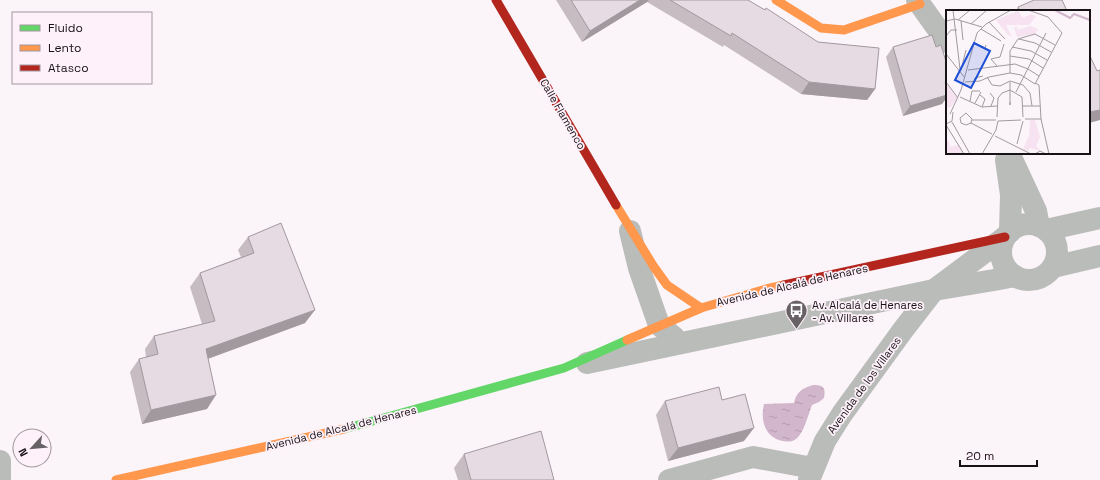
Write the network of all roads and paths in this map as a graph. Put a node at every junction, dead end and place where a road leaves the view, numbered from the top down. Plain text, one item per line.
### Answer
1 (496, 0) edge
2 (776, 0) edge
3 (919, 2) edge
4 (946, 41) edge
5 (1005, 154) edge
6 (1009, 154) edge
7 (1100, 218) edge
8 (629, 228) junction
9 (1042, 228) junction
10 (1008, 234) junction
11 (1100, 256) edge
12 (1053, 267) junction
13 (1015, 276) junction
14 (934, 290) junction
15 (700, 308) junction
16 (659, 325) junction
17 (686, 342) junction
18 (564, 368) junction
19 (0, 461) edge
20 (811, 474) edge
21 (0, 480) edge
22 (116, 480) edge
23 (669, 480) edge

1 - 8 street, Calle Flamenco
2 - 3 street
3 - 4 street
5 - 10 street
6 - 9 street
7 - 9 street
8 - 15 street, Calle Flamenco
8 - 16 street, Calle Flamenco
9 - 10 street
9 - 12 street
10 - 13 street
10 - 14 street, Avenida de los Villares
10 - 15 street, Avenida de Alcalá de Henares
11 - 12 street
12 - 13 street
13 - 14 street, Avenida de Alcalá de Henares
14 - 17 street, Avenida de Alcalá de Henares
14 - 20 street, Avenida de los Villares
15 - 16 street, Avenida de Alcalá de Henares
16 - 17 street
16 - 18 street, Avenida de Alcalá de Henares
17 - 18 street, Avenida de Alcalá de Henares
18 - 22 street, Avenida de Alcalá de Henares
19 - 21 street
20 - 23 street

